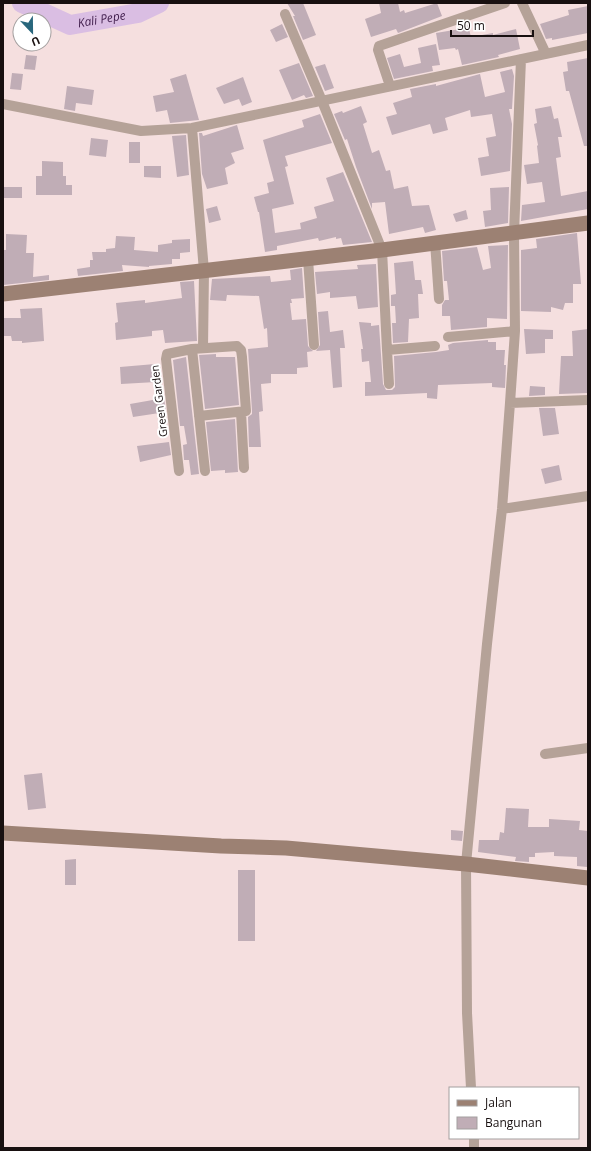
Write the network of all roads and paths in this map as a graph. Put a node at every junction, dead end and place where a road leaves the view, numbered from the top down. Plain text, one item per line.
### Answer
1 (505, 3) edge
2 (522, 3) edge
3 (285, 14) dead end
4 (588, 45) edge
5 (546, 54) junction
6 (521, 59) junction
7 (390, 86) junction
8 (322, 100) junction
9 (3, 107) edge
10 (192, 128) junction
11 (588, 223) edge
12 (514, 233) junction
13 (435, 242) junction
14 (382, 250) junction
15 (308, 259) junction
16 (204, 271) junction
17 (3, 294) edge
18 (439, 300) dead end
19 (515, 331) junction
20 (448, 337) dead end
21 (314, 345) dead end
22 (435, 346) dead end
23 (203, 348) junction
24 (192, 349) junction
25 (387, 350) junction
26 (389, 384) dead end
27 (588, 400) edge
28 (510, 403) junction
29 (241, 412) junction
30 (199, 416) junction
31 (244, 468) dead end
32 (179, 470) dead end
33 (205, 471) dead end
34 (588, 496) edge
35 (502, 509) junction
36 (588, 748) edge
37 (545, 754) dead end
38 (3, 833) edge
39 (466, 864) junction
40 (588, 878) edge
41 (471, 1087) edge

1 - 7 street
2 - 5 street
3 - 8 street
4 - 5 street
5 - 6 street
6 - 7 street
6 - 12 street
7 - 8 street
8 - 10 street
8 - 14 street
9 - 10 street
10 - 16 street
11 - 12 street
12 - 13 street
12 - 19 street
13 - 14 street
13 - 18 street
14 - 15 street
14 - 25 street
15 - 16 street
15 - 21 street
16 - 17 street
16 - 23 street
19 - 20 street
19 - 28 street
22 - 25 street
23 - 24 street, Green Garden
23 - 29 street, Green Garden
24 - 30 street
24 - 32 street, Green Garden
25 - 26 street
27 - 28 street
28 - 35 street
29 - 30 street
29 - 31 street, Green Garden
30 - 33 street
34 - 35 street
35 - 39 street
36 - 37 street
38 - 39 street
39 - 40 street
39 - 41 street

